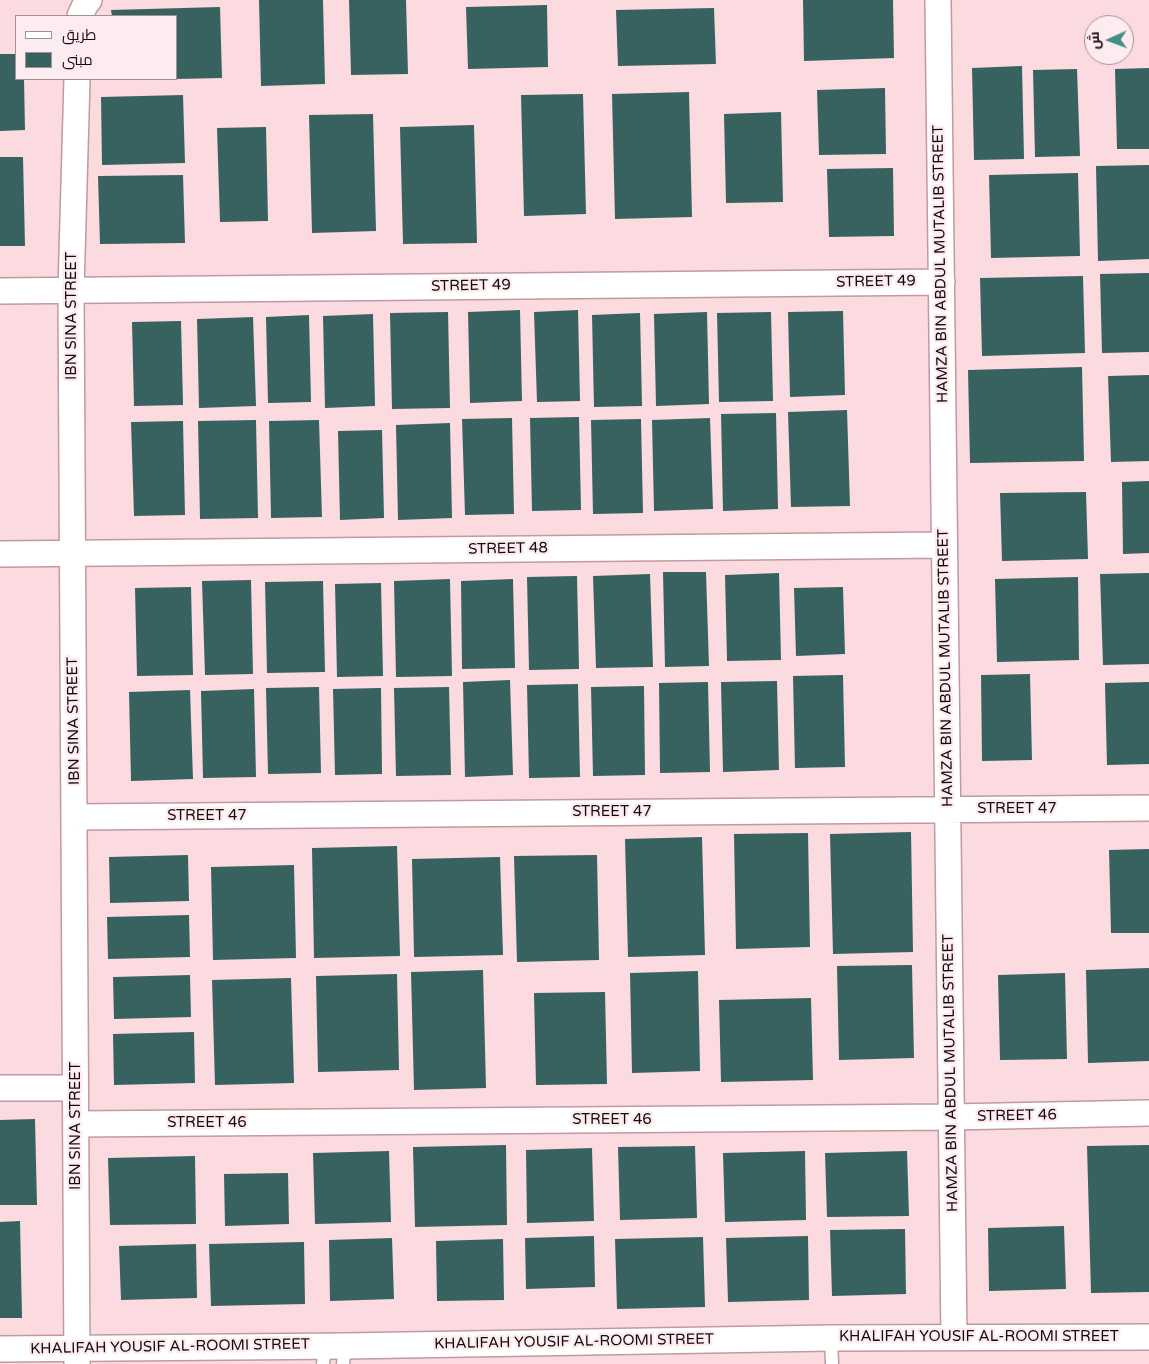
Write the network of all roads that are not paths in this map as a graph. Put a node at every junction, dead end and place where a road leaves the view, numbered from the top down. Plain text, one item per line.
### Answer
1 (938, 0) edge
2 (77, 80) edge
3 (942, 282) junction
4 (71, 290) junction
5 (0, 291) edge
6 (944, 545) junction
7 (72, 553) junction
8 (0, 554) edge
9 (1149, 808) edge
10 (947, 809) junction
11 (75, 817) junction
12 (0, 1088) edge
13 (75, 1088) junction
14 (1149, 1113) edge
15 (951, 1117) junction
16 (76, 1124) junction
17 (954, 1337) junction
18 (1149, 1337) edge
19 (832, 1338) junction
20 (0, 1349) edge
21 (334, 1355) edge
22 (77, 1357) edge
23 (832, 1364) edge

1 - 3 street, HAMZA BIN ABDUL MUTALIB STREET
2 - 4 street, IBN SINA STREET
3 - 4 street, STREET 49
3 - 6 street, HAMZA BIN ABDUL MUTALIB STREET
4 - 5 street, STREET 49
4 - 7 street, IBN SINA STREET
6 - 7 street, STREET 48
6 - 10 street, HAMZA BIN ABDUL MUTALIB STREET
7 - 8 street, STREET 48
7 - 11 street, IBN SINA STREET
9 - 10 street, STREET 47
10 - 11 street, STREET 47
10 - 15 street, HAMZA BIN ABDUL MUTALIB STREET
11 - 13 street, IBN SINA STREET
12 - 13 street
13 - 16 street, IBN SINA STREET
14 - 15 street, STREET 46
15 - 16 street, STREET 46
15 - 17 street, HAMZA BIN ABDUL MUTALIB STREET
16 - 22 street, IBN SINA STREET
17 - 18 street, KHALIFAH YOUSIF AL-ROOMI STREET
17 - 19 street, KHALIFAH YOUSIF AL-ROOMI STREET
19 - 21 street, KHALIFAH YOUSIF AL-ROOMI STREET
19 - 23 lane
20 - 22 street, KHALIFAH YOUSIF AL-ROOMI STREET
21 - 22 street, KHALIFAH YOUSIF AL-ROOMI STREET

